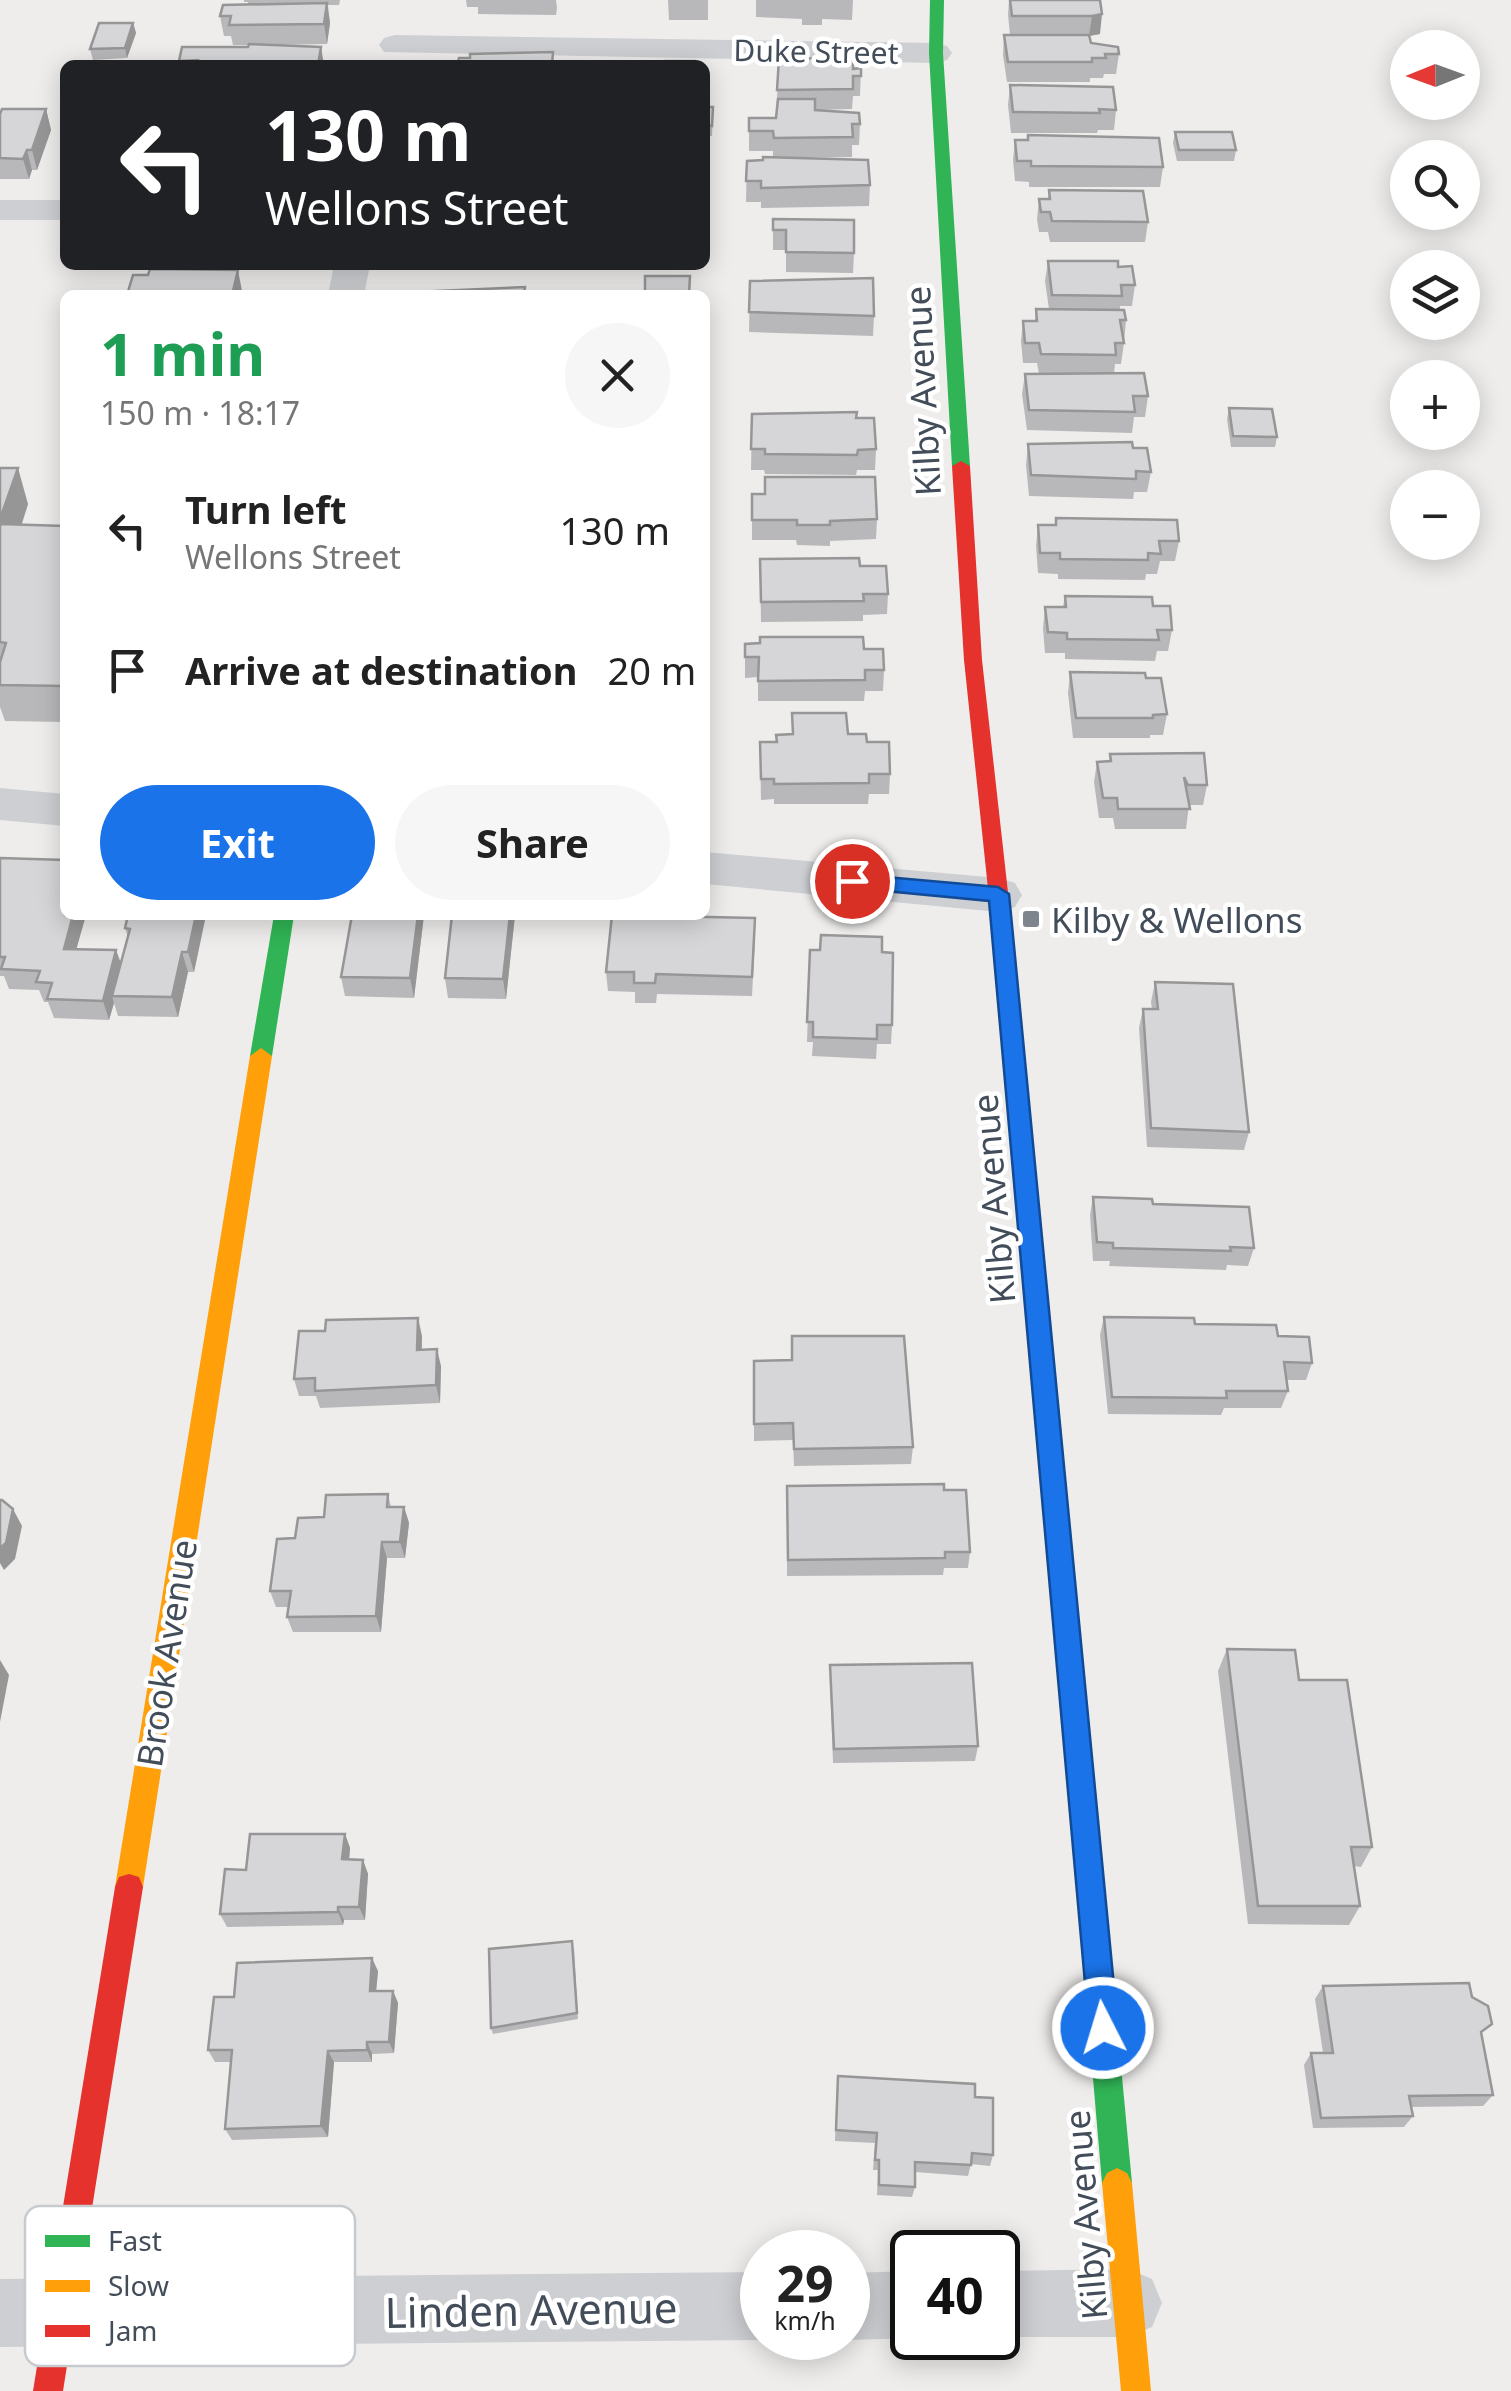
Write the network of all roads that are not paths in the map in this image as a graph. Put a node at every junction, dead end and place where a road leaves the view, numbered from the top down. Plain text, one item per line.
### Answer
1 (937, 0) edge
2 (396, 41) edge
3 (936, 52) junction
4 (0, 210) edge
5 (60, 210) edge
6 (0, 804) edge
7 (60, 810) edge
8 (710, 868) edge
9 (998, 894) junction
10 (283, 920) edge
11 (50, 2206) edge
12 (1128, 2303) junction
13 (1020, 2304) edge
14 (740, 2306) edge
15 (355, 2310) edge
16 (43, 2366) edge
17 (48, 2391) edge
18 (1136, 2391) edge

1 - 3 street, Kilby Avenue
2 - 3 street, Duke Street
3 - 9 street, Kilby Avenue
4 - 5 street
6 - 7 street
8 - 9 street
9 - 12 street, Kilby Avenue
10 - 11 street, Brook Avenue
12 - 13 street
12 - 18 street, Kilby Avenue
14 - 15 street, Linden Avenue
16 - 17 street, Brook Avenue

